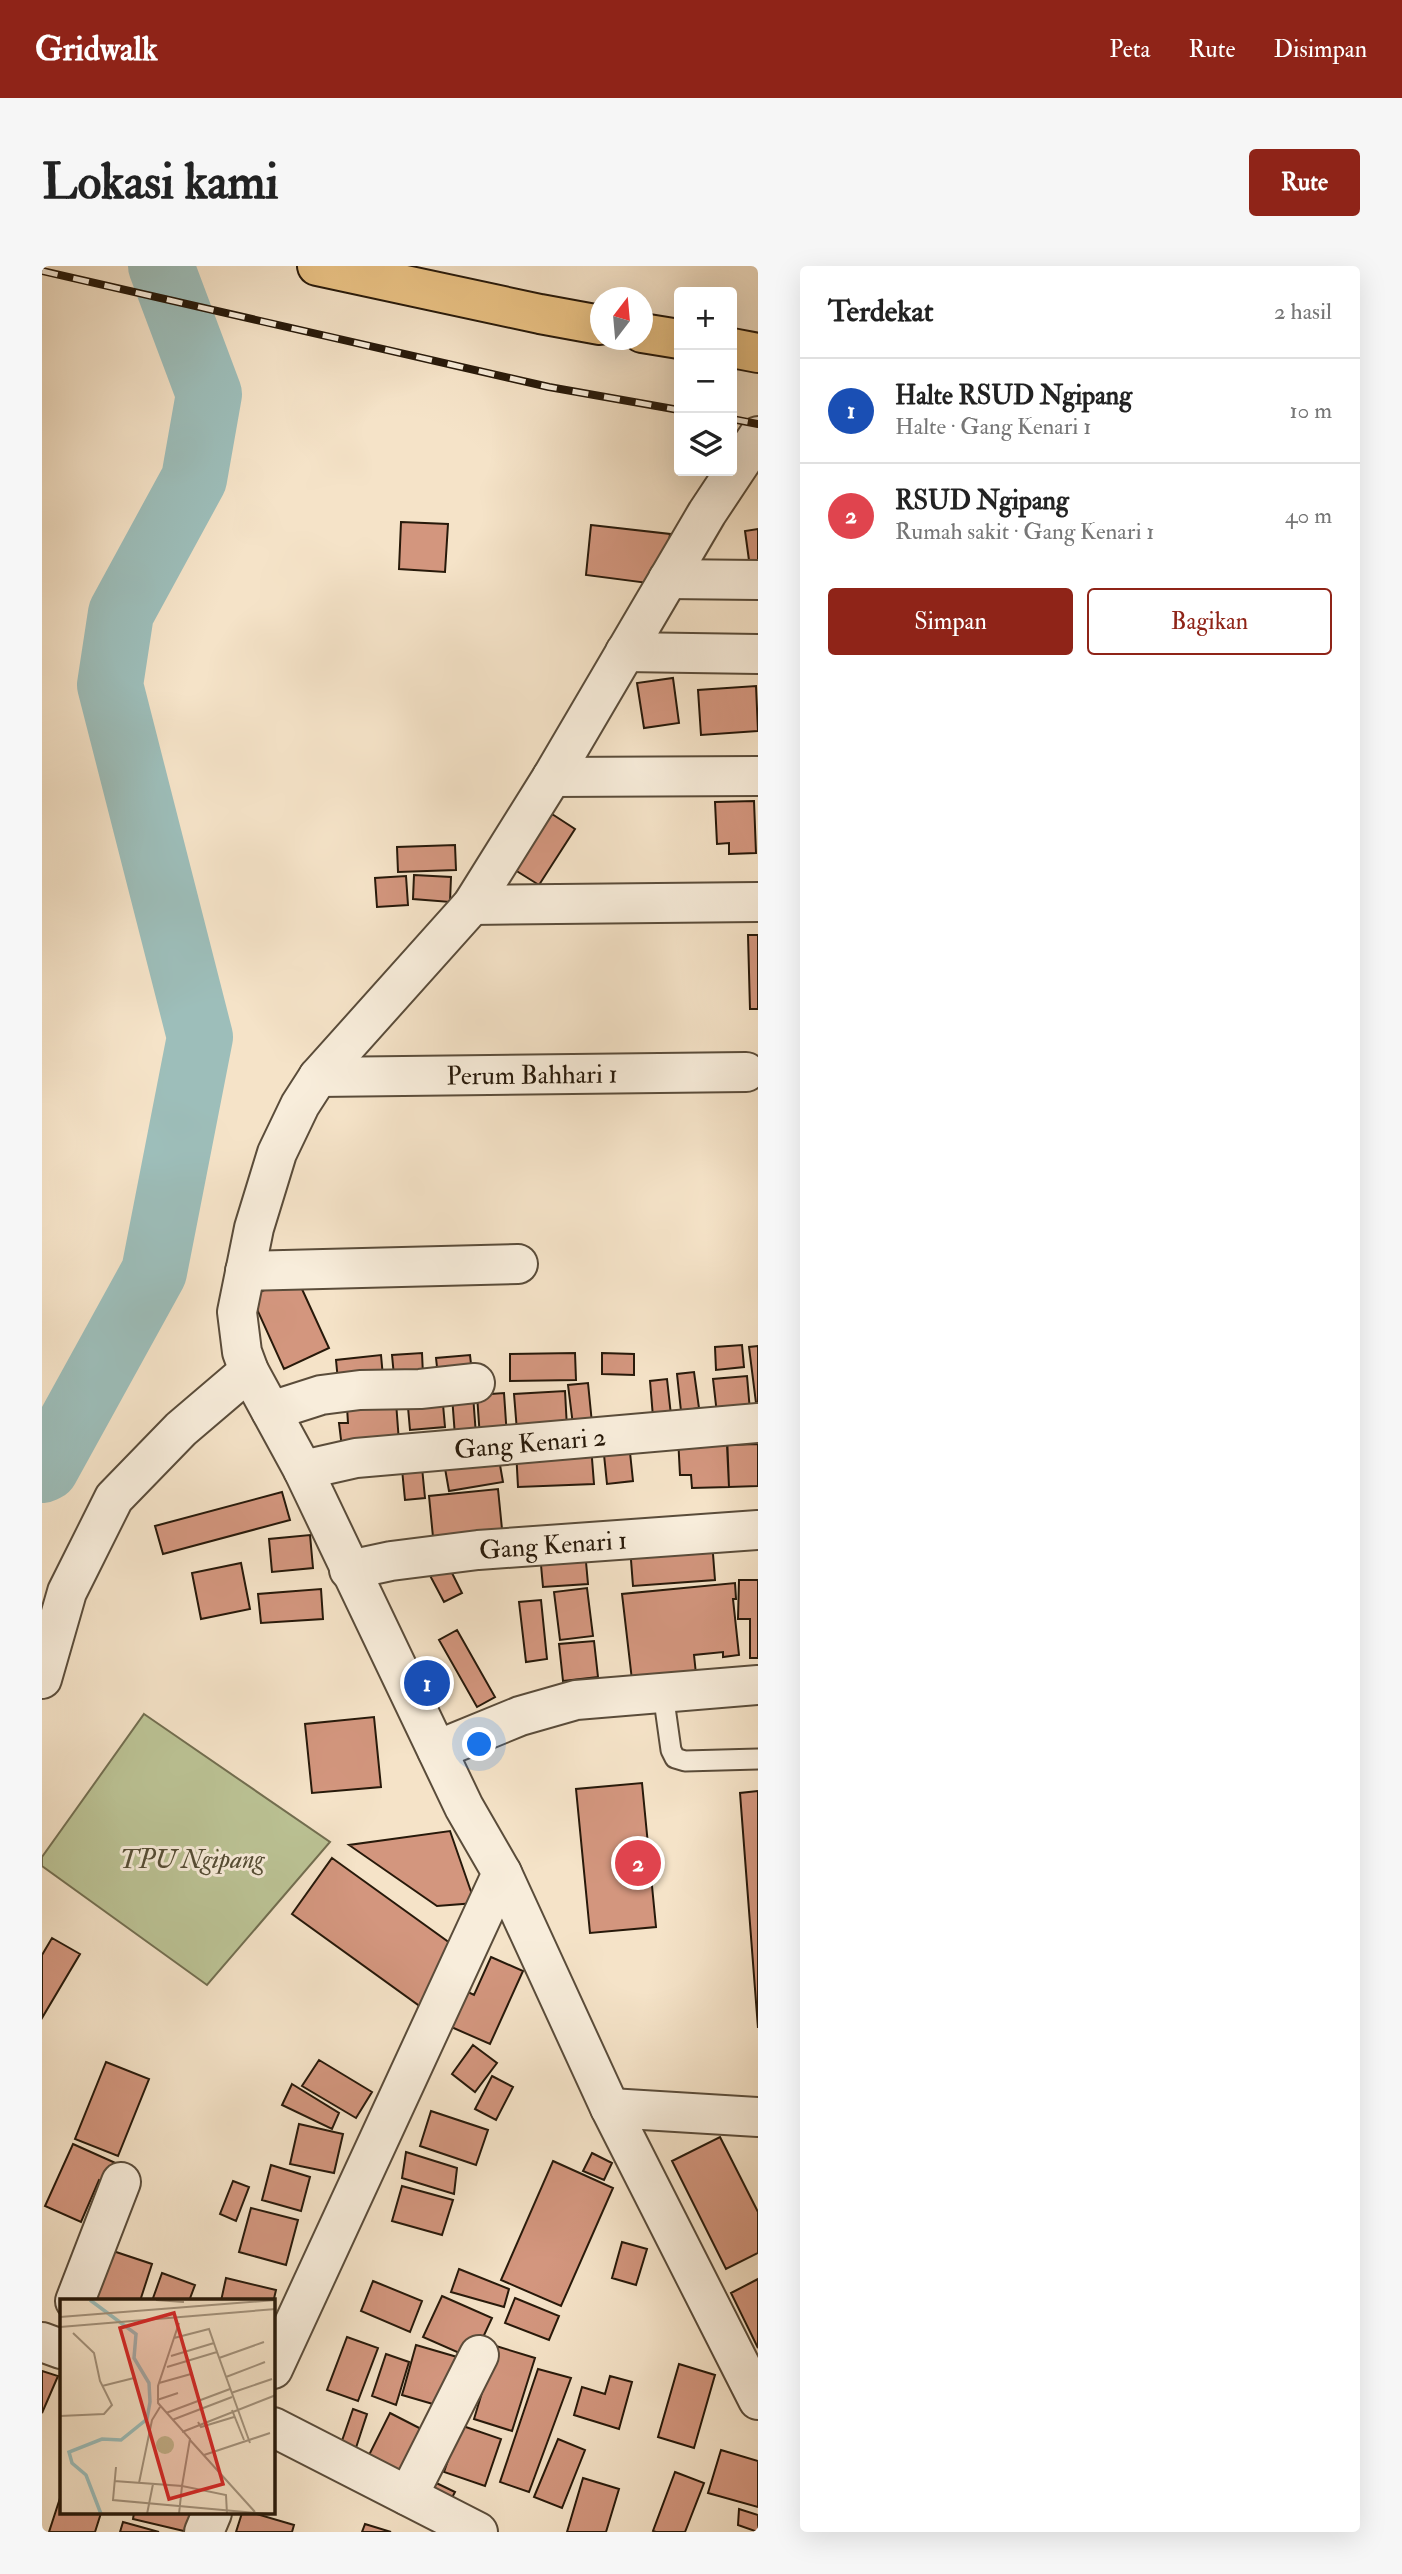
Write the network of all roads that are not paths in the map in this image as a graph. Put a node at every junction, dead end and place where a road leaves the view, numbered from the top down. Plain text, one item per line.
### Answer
1 (317, 266) edge
2 (590, 323) edge
3 (653, 335) edge
4 (674, 338) edge
5 (737, 349) edge
6 (758, 353) edge
7 (758, 436) edge
8 (668, 579) junction
9 (758, 580) edge
10 (625, 652) junction
11 (758, 654) edge
12 (758, 776) edge
13 (552, 777) junction
14 (758, 902) edge
15 (472, 905) junction
16 (746, 1072) dead end
17 (317, 1077) junction
18 (519, 1264) dead end
19 (245, 1271) junction
20 (249, 1371) junction
21 (475, 1383) dead end
22 (271, 1411) junction
23 (758, 1423) edge
24 (303, 1471) junction
25 (758, 1530) edge
26 (349, 1570) junction
27 (42, 1679) edge
28 (758, 1685) edge
29 (663, 1693) junction
30 (436, 1750) junction
31 (758, 1759) edge
32 (502, 1873) junction
33 (610, 2108) junction
34 (758, 2117) edge
35 (121, 2182) dead end
36 (76, 2299) edge
37 (479, 2355) dead end
38 (275, 2365) edge
39 (758, 2400) edge
40 (275, 2428) edge
41 (408, 2496) junction
42 (212, 2514) edge
43 (204, 2532) edge
44 (478, 2532) edge

1 - 2 highway
3 - 4 highway
5 - 6 highway
7 - 8 street
8 - 9 street
8 - 10 street
10 - 11 street
10 - 13 street
12 - 13 street
13 - 15 street
14 - 15 street
15 - 17 street
16 - 17 street, Perum Bahhari 1
17 - 19 street
18 - 19 street
19 - 20 street
20 - 22 street
20 - 27 street
21 - 22 street
22 - 24 street
23 - 24 street, Gang Kenari 2
24 - 26 street
25 - 26 street, Gang Kenari 1
26 - 30 street
28 - 29 street
29 - 30 street
29 - 31 lane
30 - 32 street
32 - 33 street
32 - 38 street
33 - 34 street
33 - 39 street
35 - 36 street
37 - 41 street
40 - 41 street
41 - 44 street
42 - 43 street

